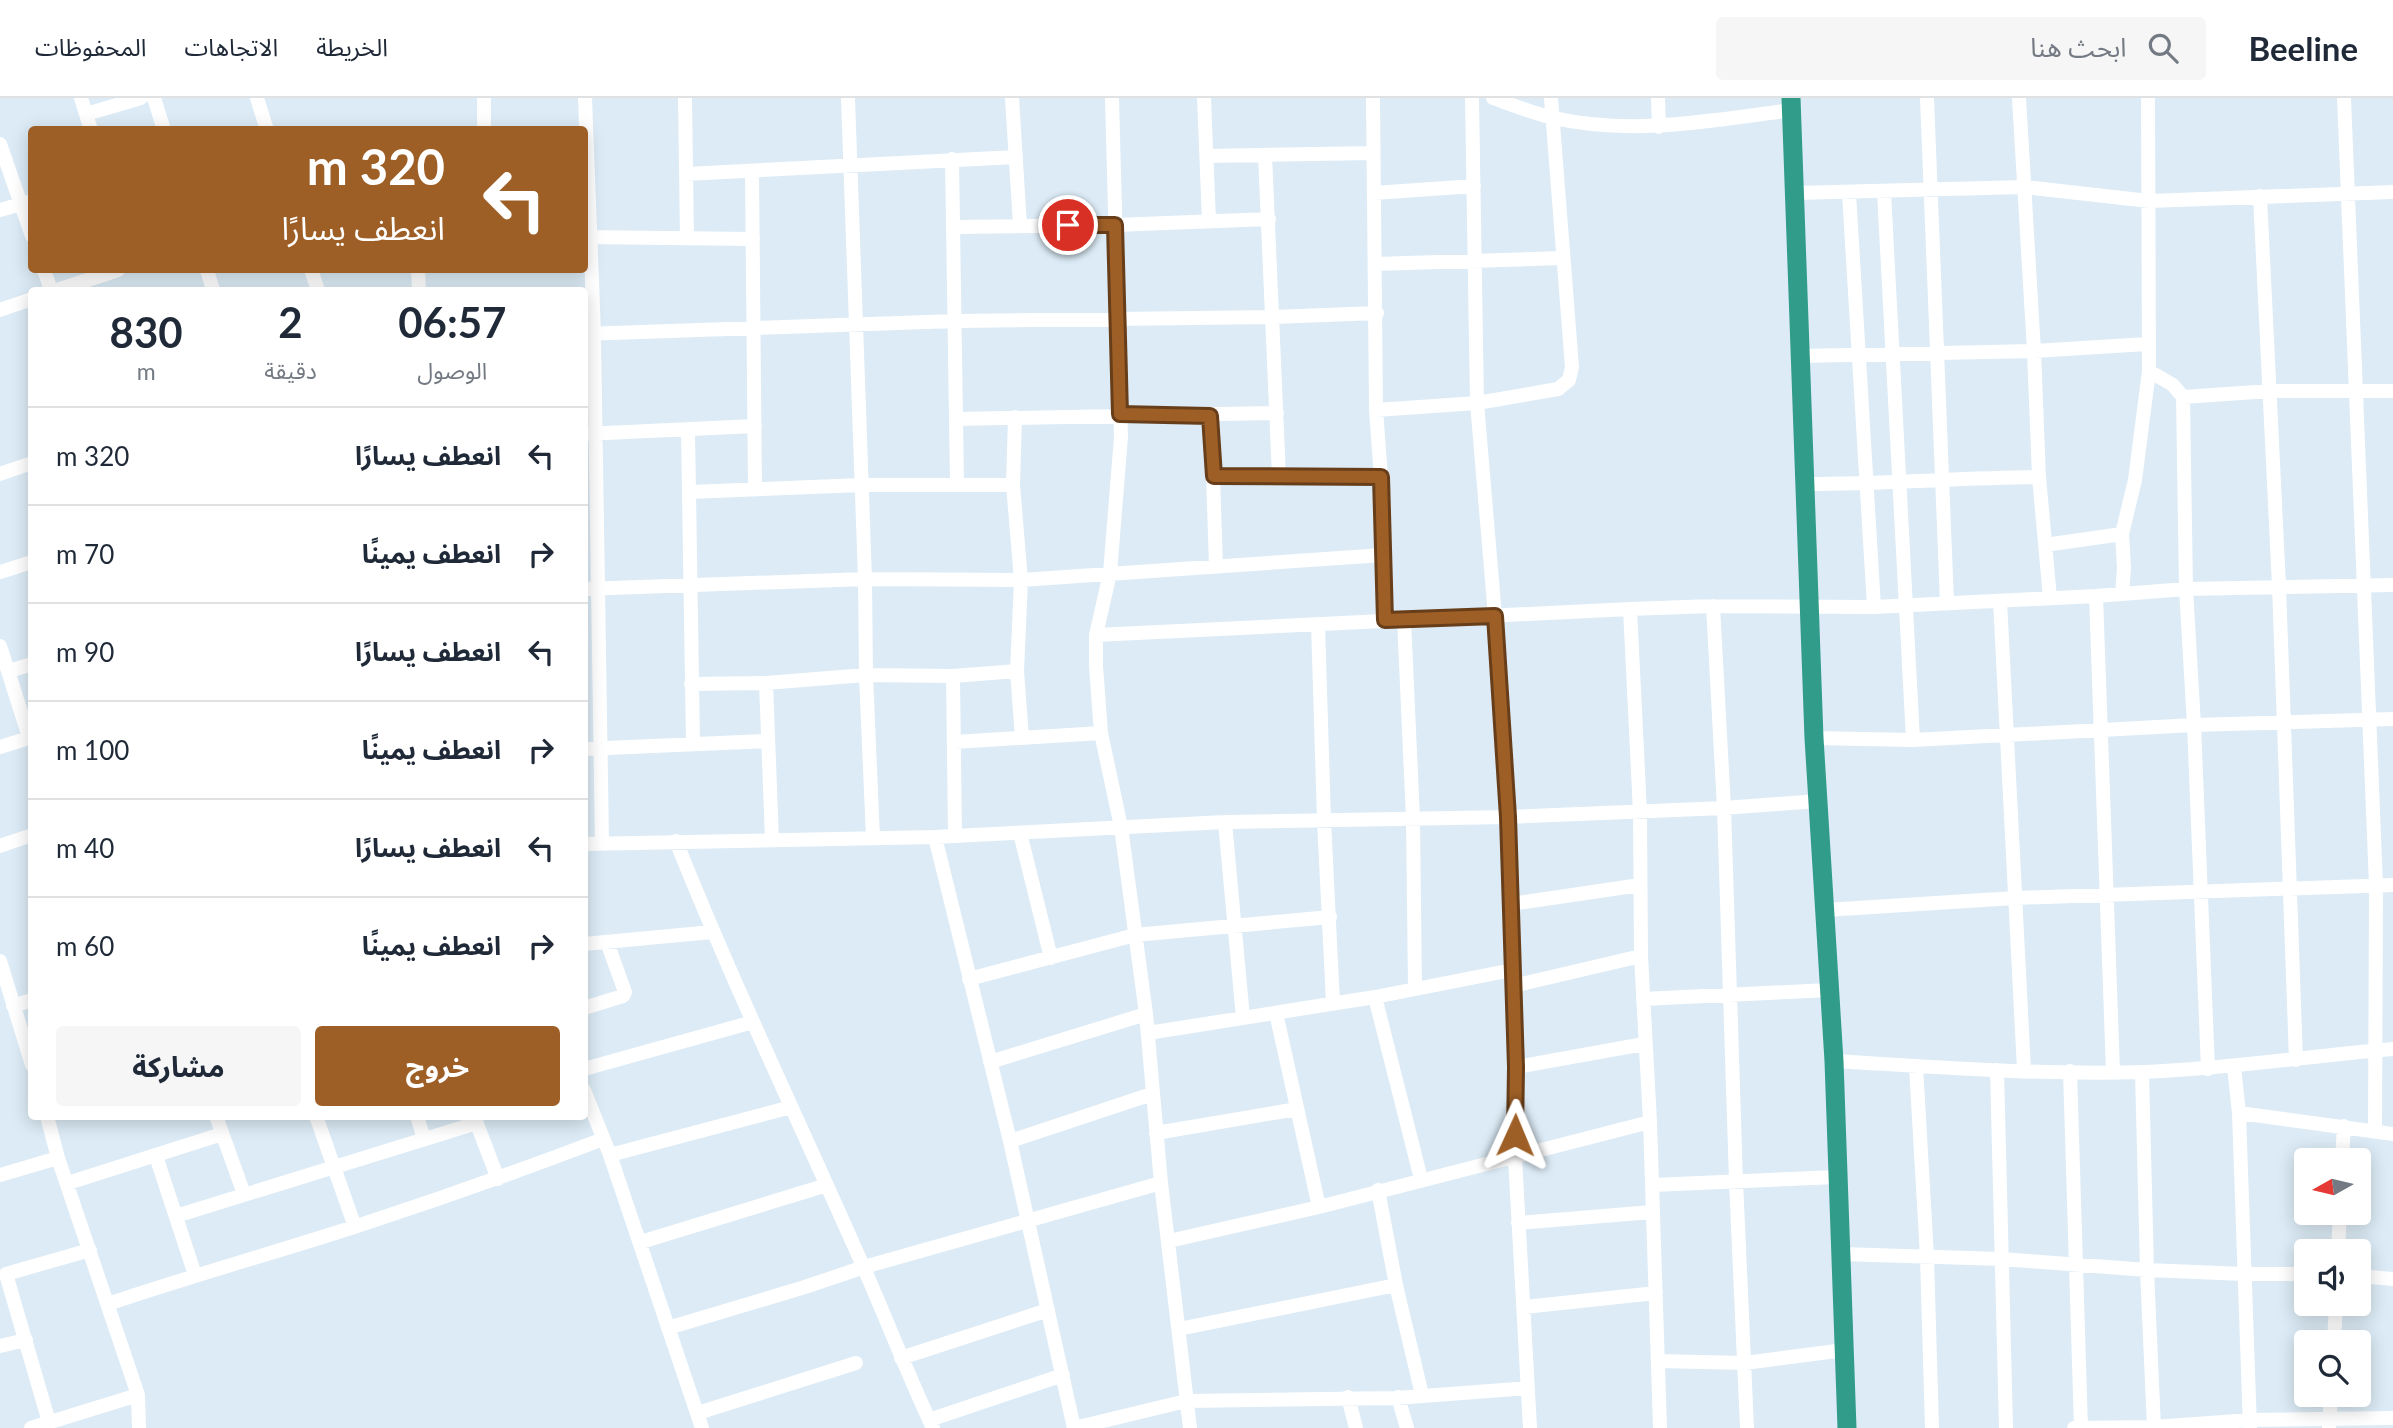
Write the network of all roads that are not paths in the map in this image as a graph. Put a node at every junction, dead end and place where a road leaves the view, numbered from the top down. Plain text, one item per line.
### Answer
1 (81, 98) edge
2 (141, 98) edge
3 (154, 98) edge
4 (257, 98) edge
5 (484, 98) edge
6 (585, 98) edge
7 (685, 98) edge
8 (848, 98) edge
9 (1012, 98) edge
10 (1112, 98) edge
11 (1204, 98) edge
12 (1373, 98) edge
13 (1472, 98) edge
14 (1493, 98) edge
15 (1551, 98) edge
16 (1658, 98) edge
17 (1927, 98) edge
18 (2019, 98) edge
19 (2148, 98) edge
20 (2344, 98) edge
21 (1791, 104) edge
22 (86, 114) junction
23 (1554, 118) junction
24 (89, 126) edge
25 (163, 126) edge
26 (266, 126) edge
27 (484, 126) edge
28 (585, 126) edge
29 (1659, 127) junction
30 (0, 144) edge
31 (1373, 153) junction
32 (1265, 155) junction
33 (1016, 156) junction
34 (1207, 156) junction
35 (951, 159) junction
36 (850, 166) junction
37 (752, 172) junction
38 (686, 174) junction
39 (1474, 186) junction
40 (2024, 187) junction
41 (1932, 190) junction
42 (1884, 192) junction
43 (2393, 192) edge
44 (1374, 193) junction
45 (1849, 193) junction
46 (1796, 194) junction
47 (2347, 194) junction
48 (2260, 196) junction
49 (2149, 201) junction
50 (26, 203) edge
51 (0, 210) edge
52 (1269, 219) junction
53 (1209, 221) junction
54 (1020, 225) junction
55 (1115, 225) junction
56 (954, 227) junction
57 (588, 237) edge
58 (687, 238) junction
59 (753, 239) junction
60 (1562, 258) junction
61 (1476, 260) junction
62 (1376, 264) junction
63 (109, 273) edge
64 (588, 273) edge
65 (66, 287) edge
66 (28, 300) edge
67 (0, 310) edge
68 (1377, 313) junction
69 (1116, 317) junction
70 (1273, 317) junction
71 (955, 321) junction
72 (855, 326) junction
73 (754, 327) junction
74 (589, 334) edge
75 (2147, 345) junction
76 (2034, 351) junction
77 (1938, 354) junction
78 (1892, 355) junction
79 (1798, 356) junction
80 (1859, 356) junction
81 (2149, 371) junction
82 (2270, 391) junction
83 (2393, 391) edge
84 (2354, 393) junction
85 (2183, 397) junction
86 (1477, 403) junction
87 (1376, 410) junction
88 (1276, 413) junction
89 (1120, 414) junction
90 (1210, 416) junction
91 (1015, 417) junction
92 (956, 419) junction
93 (755, 426) junction
94 (688, 430) junction
95 (590, 433) edge
96 (28, 464) edge
97 (0, 474) edge
98 (1214, 476) junction
99 (1279, 477) junction
100 (1381, 477) junction
101 (2039, 477) junction
102 (1942, 478) junction
103 (1900, 481) junction
104 (957, 484) junction
105 (1805, 484) junction
106 (1866, 484) junction
107 (861, 485) junction
108 (1013, 485) junction
109 (755, 489) junction
110 (689, 492) junction
111 (2122, 534) junction
112 (2045, 545) junction
113 (1383, 555) junction
114 (28, 563) edge
115 (1216, 566) junction
116 (0, 572) edge
117 (1110, 573) junction
118 (865, 579) junction
119 (1021, 580) junction
120 (2393, 584) edge
121 (2364, 585) junction
122 (689, 586) junction
123 (2279, 586) junction
124 (591, 589) edge
125 (2186, 589) junction
126 (2122, 594) junction
127 (2096, 596) junction
128 (2050, 598) junction
129 (2000, 601) junction
130 (1947, 603) junction
131 (1809, 605) junction
132 (1906, 605) junction
133 (1713, 606) junction
134 (1874, 607) junction
135 (1630, 609) junction
136 (1495, 616) junction
137 (1404, 619) junction
138 (1385, 620) junction
139 (1318, 624) junction
140 (1096, 635) junction
141 (0, 646) edge
142 (28, 665) edge
143 (9, 671) junction
144 (1017, 671) junction
145 (866, 675) junction
146 (953, 676) junction
147 (766, 683) junction
148 (691, 684) junction
149 (2370, 719) junction
150 (2393, 719) edge
151 (2283, 721) junction
152 (2194, 725) junction
153 (2100, 730) junction
154 (28, 731) edge
155 (1101, 733) junction
156 (2005, 735) junction
157 (28, 738) edge
158 (1022, 738) junction
159 (1814, 738) junction
160 (1913, 740) junction
161 (767, 741) junction
162 (954, 742) junction
163 (693, 744) junction
164 (0, 747) edge
165 (592, 749) edge
166 (1818, 801) junction
167 (1724, 808) junction
168 (1640, 812) junction
169 (1508, 817) junction
170 (1413, 819) junction
171 (1324, 820) junction
172 (1225, 822) junction
173 (1121, 827) junction
174 (1020, 833) junction
175 (28, 836) edge
176 (955, 836) junction
177 (935, 837) junction
178 (873, 838) junction
179 (772, 840) junction
180 (676, 841) junction
181 (602, 844) junction
182 (588, 845) edge
183 (0, 846) edge
184 (1640, 885) junction
185 (2376, 885) junction
186 (2393, 885) edge
187 (2289, 889) junction
188 (2201, 892) junction
189 (2108, 895) junction
190 (2015, 898) junction
191 (1511, 904) junction
192 (1825, 910) junction
193 (1330, 917) junction
194 (1233, 925) junction
195 (712, 932) junction
196 (1135, 935) junction
197 (607, 942) junction
198 (588, 944) edge
199 (1641, 956) junction
200 (1051, 958) junction
201 (0, 961) edge
202 (1512, 971) junction
203 (970, 979) junction
204 (1513, 986) junction
205 (1415, 989) junction
206 (1829, 990) junction
207 (1731, 995) junction
208 (1375, 997) junction
209 (1643, 999) junction
210 (28, 1001) edge
211 (1333, 1003) junction
212 (13, 1006) junction
213 (588, 1007) edge
214 (1276, 1013) junction
215 (1146, 1014) junction
216 (1243, 1018) junction
217 (753, 1022) junction
218 (1149, 1033) junction
219 (1644, 1044) junction
220 (2393, 1049) edge
221 (2377, 1050) junction
222 (28, 1053) edge
223 (2296, 1059) junction
224 (1834, 1061) junction
225 (990, 1062) junction
226 (1916, 1066) junction
227 (1516, 1067) junction
228 (2234, 1067) junction
229 (588, 1068) edge
230 (2208, 1069) junction
231 (1997, 1070) junction
232 (2024, 1070) junction
233 (2070, 1071) junction
234 (2113, 1072) junction
235 (2142, 1072) junction
236 (1152, 1094) junction
237 (588, 1100) edge
238 (791, 1107) junction
239 (1297, 1109) junction
240 (2239, 1113) junction
241 (48, 1120) edge
242 (217, 1120) edge
243 (317, 1120) edge
244 (418, 1120) edge
245 (475, 1120) edge
246 (1650, 1122) junction
247 (2344, 1126) junction
248 (2375, 1131) junction
249 (1156, 1133) junction
250 (222, 1134) junction
251 (2393, 1134) edge
252 (424, 1139) junction
253 (603, 1139) junction
254 (1010, 1141) junction
255 (2343, 1148) edge
256 (610, 1154) junction
257 (156, 1156) junction
258 (58, 1158) junction
259 (1515, 1158) junction
260 (333, 1167) junction
261 (0, 1175) edge
262 (1838, 1177) junction
263 (498, 1179) junction
264 (1421, 1179) junction
265 (1736, 1181) junction
266 (68, 1183) junction
267 (1161, 1183) junction
268 (827, 1185) junction
269 (1652, 1185) junction
270 (1378, 1190) junction
271 (244, 1194) junction
272 (1319, 1207) junction
273 (1652, 1212) junction
274 (176, 1216) junction
275 (1026, 1221) junction
276 (1518, 1223) junction
277 (355, 1227) junction
278 (1169, 1241) junction
279 (640, 1242) junction
280 (90, 1250) junction
281 (1841, 1254) junction
282 (1927, 1257) junction
283 (2002, 1259) junction
284 (2076, 1263) junction
285 (864, 1267) junction
286 (2147, 1270) junction
287 (2244, 1274) junction
288 (2294, 1274) edge
289 (3, 1275) edge
290 (195, 1275) junction
291 (2371, 1277) edge
292 (2393, 1279) edge
293 (1396, 1285) junction
294 (1657, 1293) junction
295 (108, 1304) junction
296 (1524, 1307) junction
297 (1048, 1310) junction
298 (668, 1328) junction
299 (1179, 1329) junction
300 (26, 1340) junction
301 (0, 1346) edge
302 (1844, 1350) junction
303 (901, 1358) junction
304 (1658, 1362) junction
305 (856, 1363) dead end
306 (1745, 1363) junction
307 (1063, 1375) junction
308 (1528, 1388) junction
309 (138, 1395) junction
310 (1422, 1395) junction
311 (1348, 1397) junction
312 (1398, 1397) junction
313 (1186, 1401) junction
314 (698, 1413) junction
315 (2393, 1418) edge
316 (2330, 1423) edge
317 (931, 1424) edge
318 (2250, 1424) edge
319 (41, 1426) edge
320 (139, 1428) edge
321 (702, 1428) edge
322 (1074, 1428) edge
323 (1190, 1428) edge
324 (1356, 1428) edge
325 (1406, 1428) edge
326 (1530, 1428) edge
327 (1660, 1428) edge
328 (1747, 1428) edge
329 (1847, 1428) edge
330 (1932, 1428) edge
331 (2006, 1428) edge
332 (2073, 1428) edge
333 (2081, 1428) edge
334 (2154, 1428) edge

1 - 22 street
2 - 22 street
3 - 25 street
4 - 26 street
5 - 27 street
6 - 28 street
7 - 38 street
8 - 36 street
9 - 33 street
10 - 55 street
11 - 34 street
12 - 31 street
13 - 39 street
14 - 23 street
15 - 23 street
16 - 29 street
17 - 41 street
18 - 40 street
19 - 49 street
20 - 47 street
21 - 29 street
21 - 46 highway
22 - 24 street
23 - 29 street
23 - 60 street
30 - 50 street
31 - 32 street
31 - 44 street
32 - 34 street
32 - 52 street
33 - 35 street
33 - 54 street
34 - 53 street
35 - 36 street
35 - 56 street
36 - 37 street
36 - 72 street
37 - 38 street
37 - 59 street
38 - 58 street
39 - 44 street
39 - 61 street
40 - 41 street
40 - 49 street
40 - 76 street
41 - 42 street
41 - 77 street
42 - 45 street
42 - 78 street
43 - 47 street
44 - 62 street
45 - 46 street
45 - 80 street
46 - 79 highway
47 - 48 street
47 - 84 street
48 - 49 street
48 - 82 street
49 - 75 street
50 - 51 street
52 - 53 street
52 - 70 street
53 - 55 street
54 - 55 street
54 - 56 street
55 - 69 street
56 - 71 street
57 - 58 street
58 - 59 street
59 - 73 street
60 - 61 street
60 - 86 street
61 - 62 street
61 - 86 street
62 - 68 street
63 - 65 street
64 - 74 street
66 - 67 street
68 - 70 street
68 - 87 street
69 - 70 street
69 - 71 street
69 - 89 street
70 - 88 street
71 - 72 street
71 - 92 street
72 - 73 street
72 - 107 street
73 - 74 street
73 - 93 street
74 - 95 street
75 - 76 street
75 - 81 street
76 - 77 street
76 - 101 street
77 - 78 street
77 - 102 street
78 - 80 street
78 - 103 street
79 - 80 street
79 - 105 highway
80 - 106 street
81 - 85 street
81 - 111 street
82 - 84 street
82 - 85 street
82 - 123 street
83 - 84 street
84 - 121 street
85 - 125 street
86 - 87 street
86 - 136 street
87 - 100 street
88 - 90 street
88 - 99 street
89 - 90 street
89 - 91 street
89 - 117 street
90 - 98 street
91 - 92 street
91 - 108 street
92 - 104 street
93 - 94 street
93 - 109 street
94 - 95 street
94 - 110 street
95 - 124 street
96 - 97 street
98 - 99 street
98 - 115 street
99 - 100 street
100 - 113 street
101 - 102 street
101 - 112 street
102 - 103 street
102 - 130 street
103 - 106 street
103 - 132 street
104 - 107 street
104 - 108 street
105 - 106 street
105 - 131 highway
106 - 134 street
107 - 109 street
107 - 118 street
108 - 119 street
109 - 110 street
110 - 122 street
111 - 112 street
111 - 126 street
112 - 128 street
113 - 115 street
113 - 138 street
114 - 116 street
115 - 117 street
117 - 119 street
117 - 140 street
118 - 119 street
118 - 122 street
118 - 145 street
119 - 144 street
120 - 121 street
121 - 123 street
121 - 149 street
122 - 124 street
122 - 148 street
123 - 125 street
123 - 151 street
124 - 165 street
125 - 126 street
125 - 152 street
126 - 127 street
127 - 128 street
127 - 153 street
128 - 129 street
129 - 130 street
129 - 156 street
130 - 132 street
131 - 133 street
131 - 134 street
131 - 159 highway
132 - 134 street
132 - 160 street
133 - 135 street
133 - 167 street
135 - 136 street
135 - 168 street
136 - 137 street
136 - 169 street
137 - 138 street
137 - 170 street
138 - 139 street
139 - 140 street
139 - 171 street
140 - 155 street
141 - 143 street
142 - 143 street
143 - 154 street
144 - 146 street
144 - 158 street
145 - 146 street
145 - 147 street
145 - 178 street
146 - 162 street
147 - 148 street
147 - 161 street
148 - 163 street
149 - 150 street
149 - 151 street
149 - 185 street
151 - 152 street
151 - 187 street
152 - 153 street
152 - 188 street
153 - 156 street
153 - 189 street
155 - 158 street
155 - 173 street
156 - 160 street
156 - 190 street
157 - 164 street
158 - 162 street
159 - 160 street
159 - 166 highway
161 - 163 street
161 - 179 street
162 - 176 street
163 - 165 street
165 - 181 street
166 - 167 street
166 - 192 highway
167 - 168 street
167 - 207 street
168 - 169 street
168 - 184 street
169 - 170 street
169 - 191 street
170 - 171 street
170 - 205 street
171 - 172 street
171 - 193 street
172 - 173 street
172 - 194 street
173 - 174 street
173 - 196 street
174 - 176 street
174 - 200 street
175 - 183 street
176 - 177 street
177 - 178 street
177 - 203 street
178 - 179 street
179 - 180 street
180 - 181 street
180 - 195 street
181 - 182 street
184 - 191 street
184 - 199 street
185 - 186 street
185 - 187 street
185 - 221 street
187 - 188 street
187 - 223 street
188 - 189 street
188 - 230 street
189 - 190 street
189 - 234 street
190 - 192 street
190 - 232 street
191 - 202 street
192 - 206 highway
193 - 194 street
193 - 211 street
194 - 196 street
194 - 216 street
195 - 197 street
195 - 217 street
196 - 200 street
196 - 215 street
197 - 198 street
197 - 213 street
199 - 204 street
199 - 209 street
200 - 203 street
201 - 212 street
202 - 204 street
202 - 205 street
203 - 225 street
204 - 227 street
205 - 208 street
206 - 207 street
206 - 224 highway
207 - 209 street
207 - 265 street
208 - 211 street
208 - 264 street
209 - 219 street
210 - 212 street
211 - 214 street
212 - 222 street
214 - 216 street
214 - 239 street
215 - 218 street
215 - 225 street
216 - 218 street
217 - 229 street
217 - 238 street
218 - 236 street
219 - 227 street
219 - 246 street
220 - 221 street
221 - 223 street
221 - 248 street
223 - 228 street
224 - 226 street
224 - 262 highway
225 - 254 street
226 - 231 street
226 - 282 street
227 - 259 street
228 - 230 street
228 - 240 street
230 - 235 street
231 - 232 street
231 - 283 street
232 - 233 street
233 - 234 street
233 - 284 street
234 - 235 street
235 - 286 street
236 - 249 street
236 - 254 street
237 - 253 street
238 - 256 street
238 - 268 street
239 - 249 street
239 - 272 street
240 - 247 street
240 - 287 street
241 - 258 street
242 - 250 street
243 - 260 street
244 - 252 street
245 - 252 street
245 - 263 street
246 - 259 street
246 - 269 street
247 - 248 street
247 - 255 street
248 - 251 street
249 - 267 street
250 - 257 street
250 - 271 street
252 - 260 street
253 - 256 street
253 - 263 street
254 - 275 street
256 - 279 street
257 - 266 street
257 - 274 street
258 - 261 street
258 - 266 street
259 - 264 street
259 - 276 street
260 - 271 street
260 - 277 street
262 - 265 street
262 - 281 highway
263 - 277 street
264 - 270 street
265 - 269 street
265 - 306 street
266 - 280 street
267 - 275 street
267 - 278 street
268 - 279 street
268 - 285 street
269 - 273 street
270 - 272 street
270 - 293 street
271 - 274 street
272 - 278 street
273 - 276 street
273 - 294 street
274 - 290 street
275 - 285 street
275 - 297 street
276 - 296 street
277 - 290 street
278 - 299 street
279 - 298 street
280 - 289 street
280 - 295 street
281 - 282 street
281 - 302 highway
282 - 283 street
282 - 330 street
283 - 284 street
283 - 331 street
284 - 286 street
284 - 333 street
285 - 298 street
285 - 303 street
286 - 287 street
286 - 334 street
287 - 288 street
287 - 318 street
289 - 300 street
290 - 295 street
291 - 292 street
293 - 299 street
293 - 310 street
294 - 296 street
294 - 304 street
295 - 309 street
296 - 308 street
297 - 303 street
297 - 307 street
298 - 314 street
299 - 313 street
300 - 301 street
300 - 319 street
302 - 306 street
302 - 329 highway
303 - 317 street
304 - 306 street
304 - 327 street
305 - 314 street
306 - 328 street
307 - 317 street
307 - 322 street
308 - 310 street
308 - 326 street
309 - 319 street
309 - 320 street
310 - 312 street
311 - 312 street
311 - 313 street
311 - 324 street
312 - 325 street
313 - 322 street
313 - 323 street
314 - 321 street
315 - 316 street
316 - 318 street
318 - 334 street
332 - 333 street
333 - 334 street

